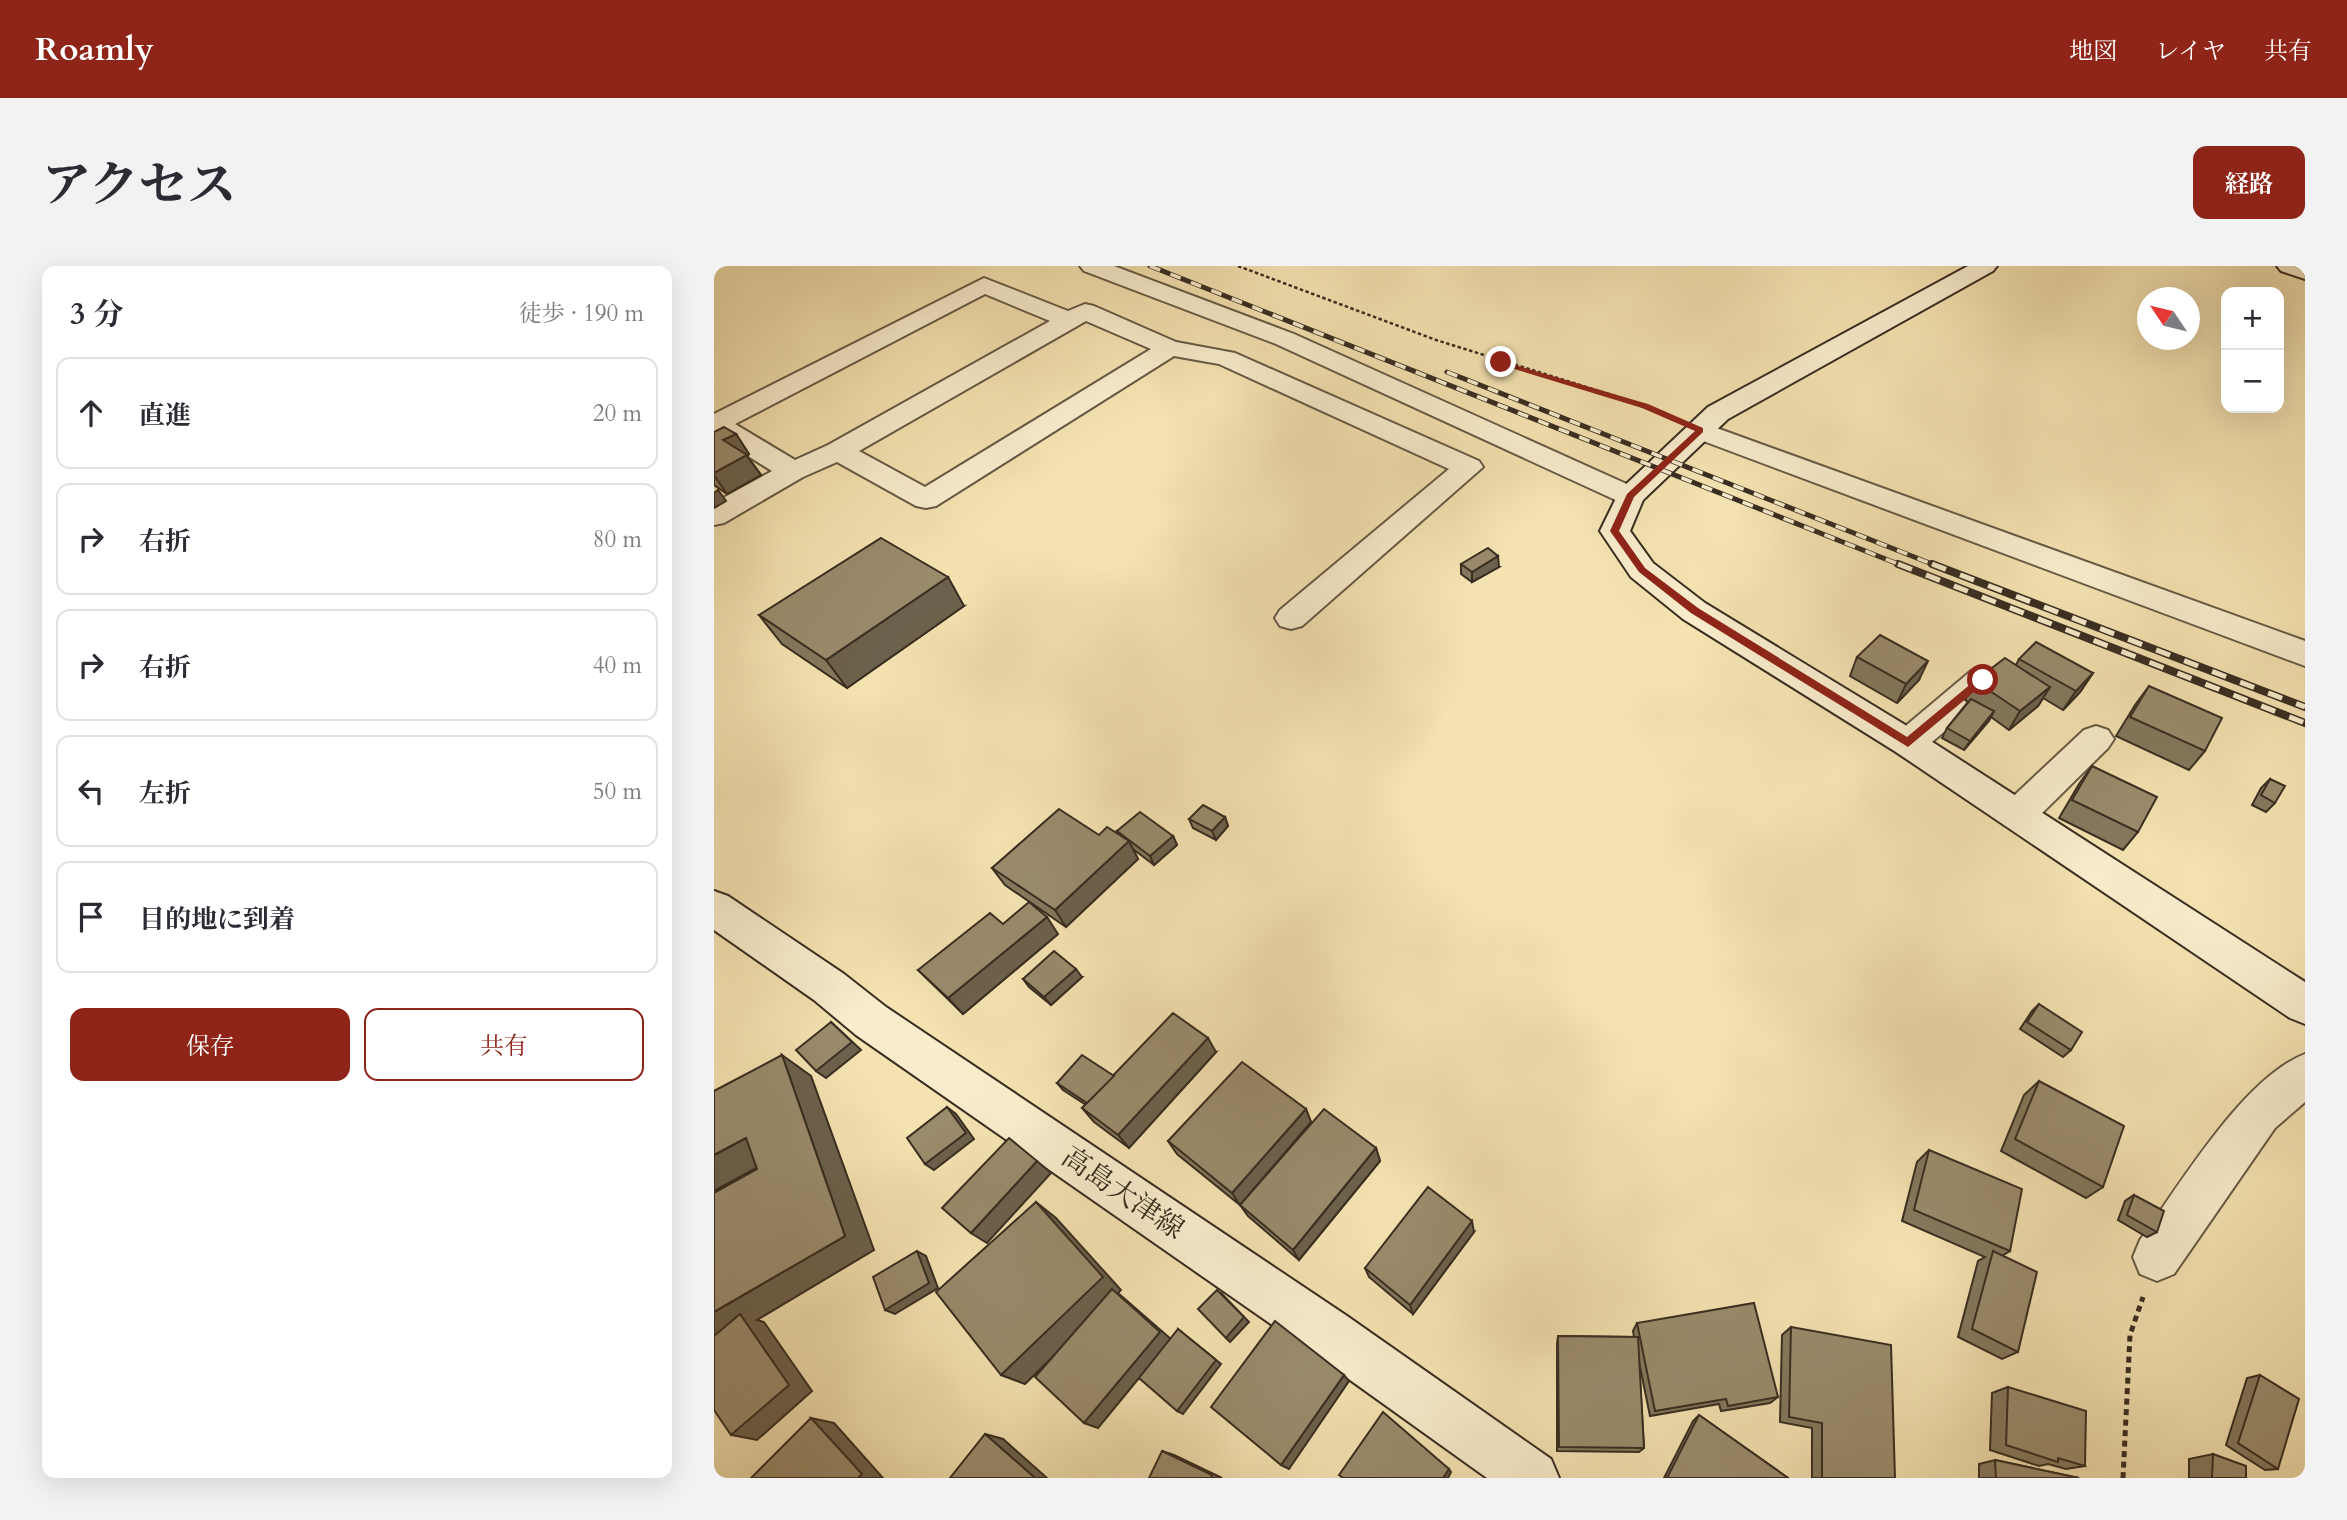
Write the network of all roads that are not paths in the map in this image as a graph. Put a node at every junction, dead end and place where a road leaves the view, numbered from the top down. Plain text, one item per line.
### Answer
1 (1093, 266) edge
2 (1985, 266) edge
3 (2289, 266) edge
4 (2305, 272) edge
5 (1129, 280) junction
6 (1076, 315) junction
7 (1170, 348) junction
8 (1700, 430) junction
9 (838, 451) junction
10 (793, 471) junction
11 (1630, 496) junction
12 (714, 516) edge
13 (1291, 618) dead end
14 (2305, 654) edge
15 (1983, 680) edge
16 (2096, 739) dead end
17 (1908, 743) junction
18 (2017, 815) junction
19 (714, 908) edge
20 (2305, 1005) edge
21 (2305, 1074) edge
22 (2157, 1257) road end
23 (1532, 1478) edge

1 - 5 street
2 - 8 street
3 - 4 street
5 - 6 street
5 - 11 street
6 - 7 street
6 - 9 street
6 - 10 street
7 - 9 street
7 - 13 street
8 - 11 street
8 - 14 street
9 - 10 street
10 - 12 street
11 - 17 street
15 - 17 street
16 - 18 street
17 - 18 street
18 - 20 street
19 - 23 street, 高島大津線
21 - 22 street

